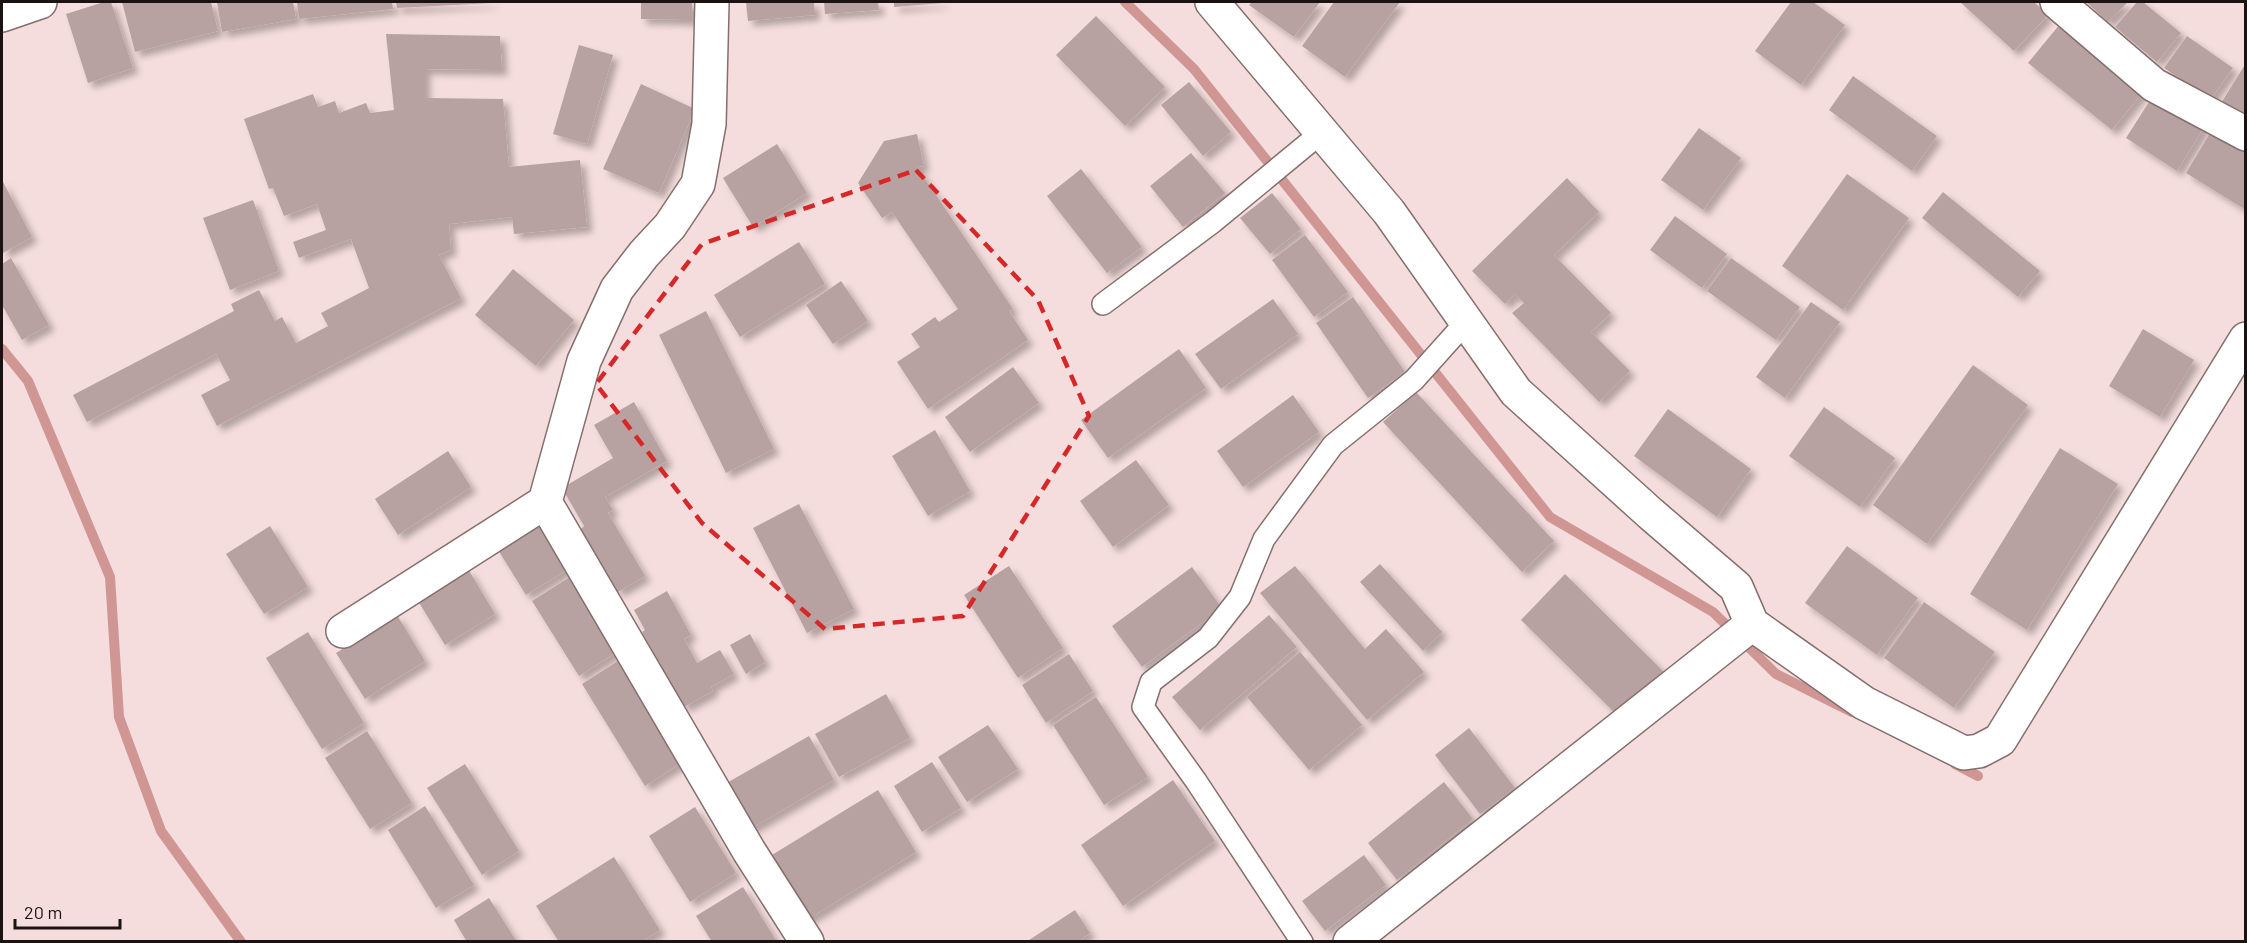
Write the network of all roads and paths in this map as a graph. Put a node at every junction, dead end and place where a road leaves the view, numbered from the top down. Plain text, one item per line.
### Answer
1 (40, 2) edge
2 (712, 2) edge
3 (1212, 2) edge
4 (2057, 2) edge
5 (2, 15) edge
6 (1322, 132) junction
7 (2246, 134) edge
8 (1103, 304) dead end
9 (1466, 322) junction
10 (2246, 339) edge
11 (545, 502) junction
12 (1752, 624) junction
13 (344, 631) dead end
14 (807, 942) edge
15 (1302, 942) edge
16 (1350, 942) edge

1 - 5 street
2 - 11 street
3 - 6 street
4 - 7 street
6 - 8 lane
6 - 9 street
9 - 12 street
9 - 15 lane
10 - 12 street
11 - 13 street
11 - 14 street
12 - 16 street

